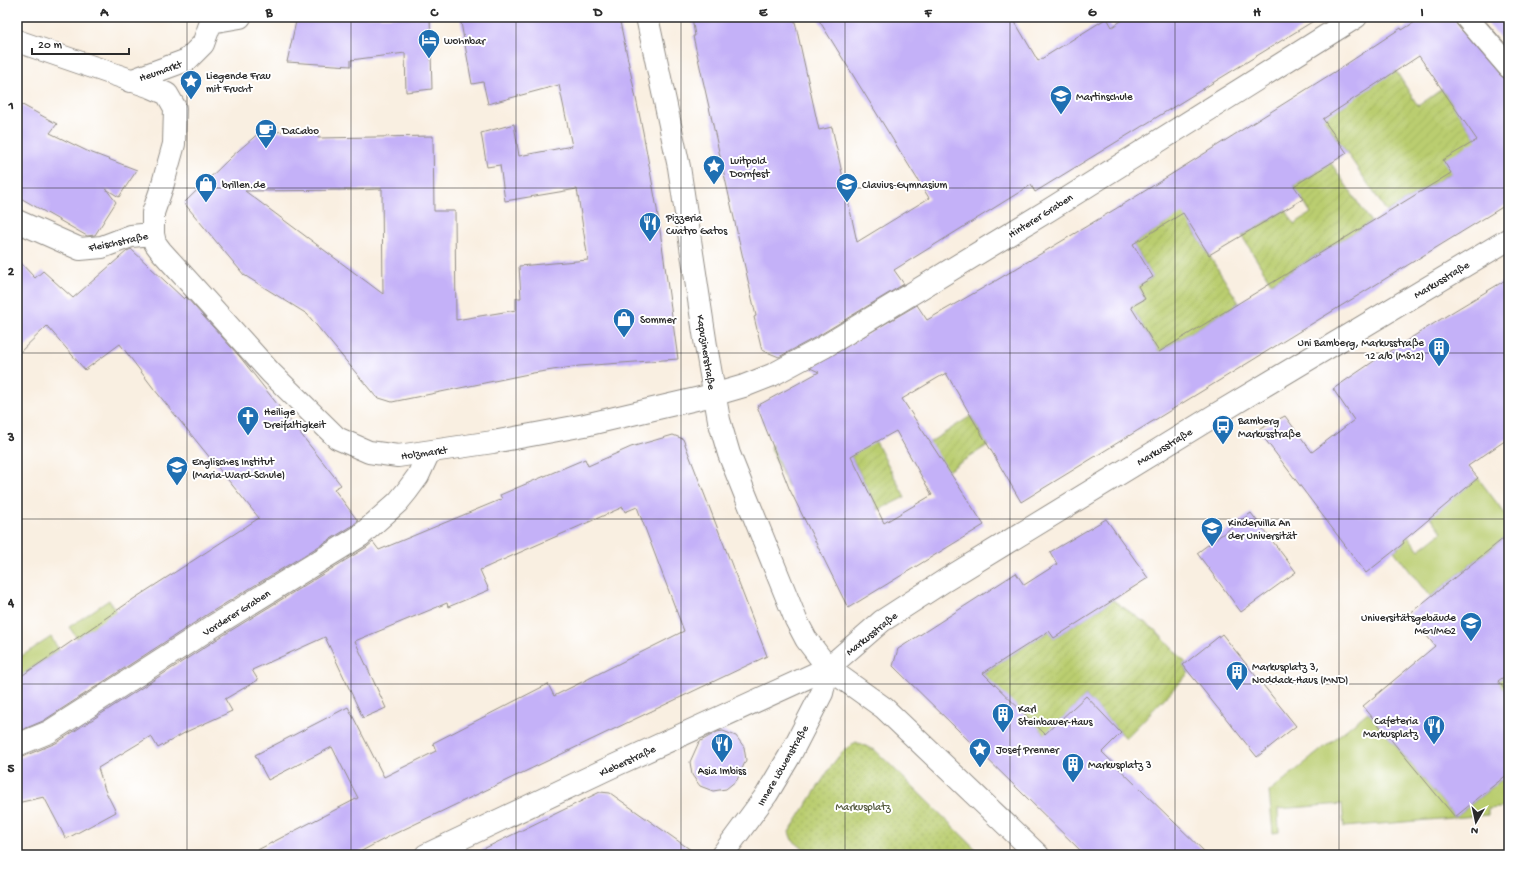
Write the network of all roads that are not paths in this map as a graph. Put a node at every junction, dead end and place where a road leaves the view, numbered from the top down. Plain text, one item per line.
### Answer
1 (240, 17) edge
2 (647, 17) edge
3 (1356, 17) edge
4 (1466, 17) edge
5 (17, 41) edge
6 (1509, 67) edge
7 (130, 81) junction
8 (162, 187) joint
9 (17, 221) edge
10 (153, 234) junction
11 (1509, 239) edge
12 (713, 395) junction
13 (429, 452) junction
14 (828, 668) junction
15 (17, 745) edge
16 (426, 855) edge
17 (722, 855) edge
18 (1038, 855) edge

1 - 7 street, Heumarkt
2 - 12 street, Kapuzinerstraße
3 - 12 street, Hinterer Graben
4 - 6 street
5 - 7 street, Heumarkt
7 - 8 street, Heumarkt
8 - 10 street, Holzmarkt
9 - 10 street, Fleischstraße
10 - 13 street, Holzmarkt
11 - 14 street, Markusstraße
12 - 13 street, Holzmarkt
12 - 14 street, Kapuzinerstraße
13 - 15 street, Vorderer Graben
14 - 16 street, Kleberstraße
14 - 17 street, Innere Löwenstraße
14 - 18 street

